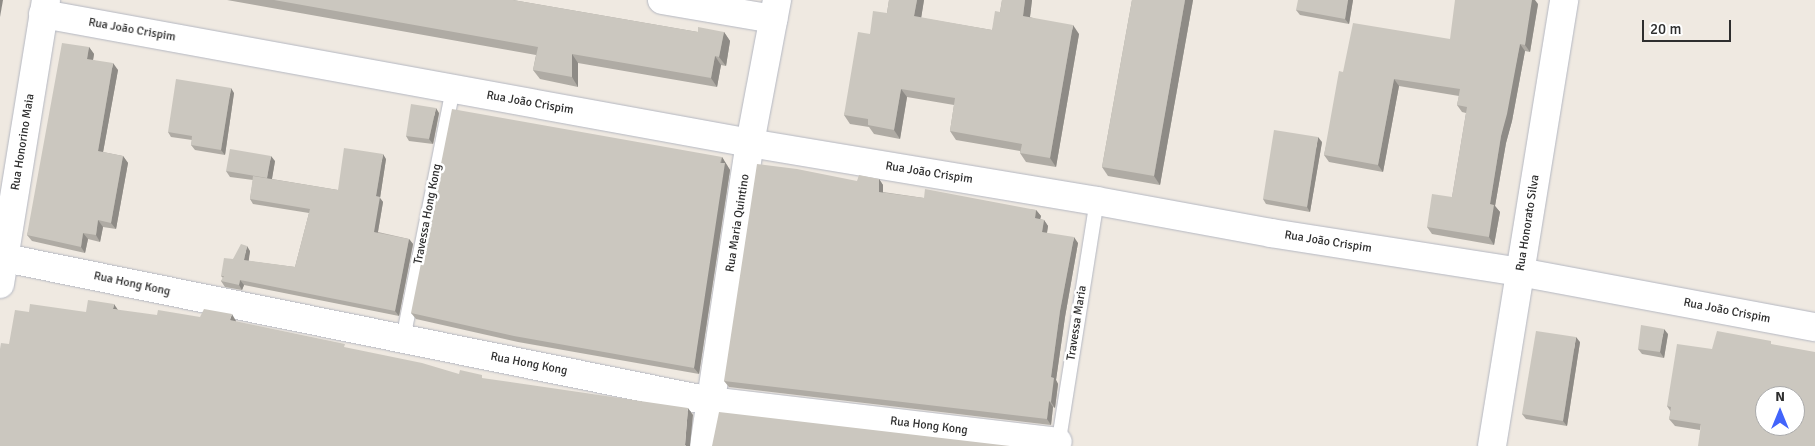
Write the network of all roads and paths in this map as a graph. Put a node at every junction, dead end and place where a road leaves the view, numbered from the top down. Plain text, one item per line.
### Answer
1 (662, 0) edge
2 (1564, 0) edge
3 (45, 7) edge
4 (775, 10) edge
5 (453, 89) junction
6 (750, 143) junction
7 (1097, 201) junction
8 (5, 258) junction
9 (1520, 272) junction
10 (0, 284) edge
11 (1815, 327) edge
12 (403, 339) junction
13 (710, 401) junction
14 (1058, 444) edge
15 (704, 446) edge
16 (1492, 446) edge

1 - 4 street
2 - 9 street, Rua Honorato Silva
3 - 5 street, Rua João Crispim
3 - 8 street, Rua Honorino Maia
4 - 6 street, Rua Maria Quintino
5 - 6 street, Rua João Crispim
5 - 12 lane, Travessa Hong Kong
6 - 7 street, Rua João Crispim
6 - 13 street, Rua Maria Quintino
7 - 9 street, Rua João Crispim
7 - 14 lane, Travessa Maria
8 - 10 street, Rua Honorino Maia
8 - 12 street, Rua Hong Kong
9 - 11 street, Rua João Crispim
9 - 16 street, Rua Honorato Silva
12 - 13 street, Rua Hong Kong
13 - 14 street, Rua Hong Kong
13 - 15 street, Rua Maria Quintino

